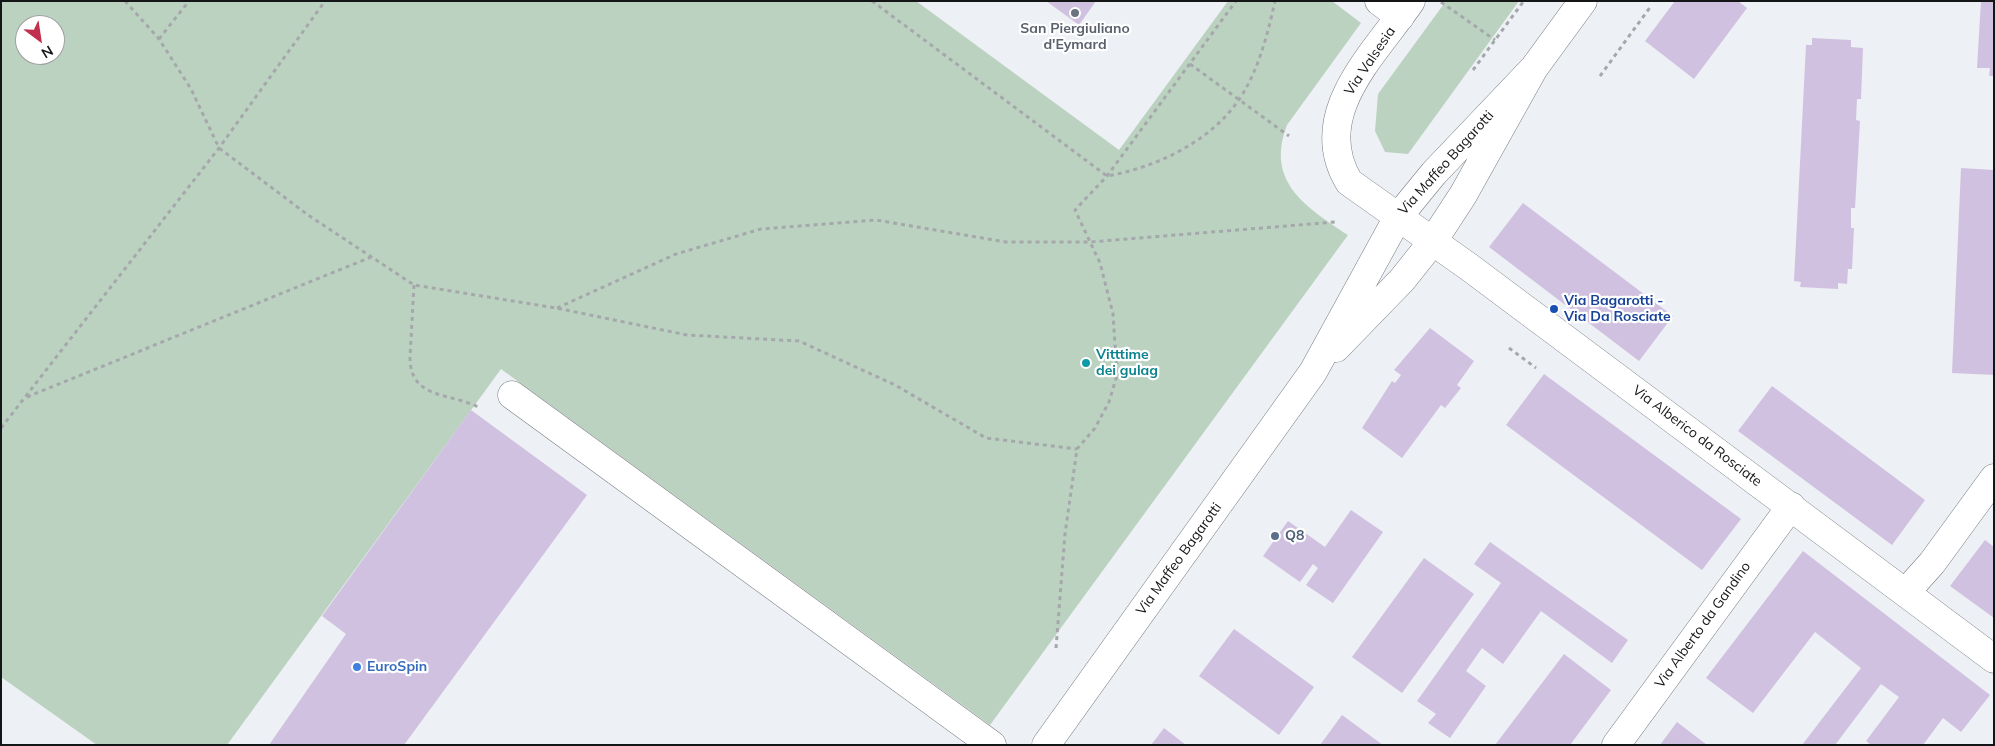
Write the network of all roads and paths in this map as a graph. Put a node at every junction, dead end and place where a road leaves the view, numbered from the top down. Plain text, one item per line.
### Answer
1 (125, 1) edge
2 (189, 1) edge
3 (325, 1) edge
4 (872, 1) edge
5 (1236, 1) edge
6 (1275, 1) edge
7 (1440, 1) edge
8 (1583, 1) edge
9 (1524, 2) edge
10 (1396, 6) edge
11 (1651, 6) dead end
12 (160, 39) junction
13 (1495, 40) junction
14 (1190, 64) junction
15 (1534, 68) junction
16 (1473, 70) dead end
17 (1600, 76) dead end
18 (1239, 100) junction
19 (1289, 136) dead end
20 (219, 148) junction
21 (1108, 176) junction
22 (1398, 217) junction
23 (1335, 222) dead end
24 (1090, 242) junction
25 (1434, 242) junction
26 (371, 257) junction
27 (414, 285) junction
28 (556, 308) junction
29 (1509, 348) dead end
30 (1536, 368) dead end
31 (1313, 372) junction
32 (512, 395) dead end
33 (25, 397) junction
34 (480, 408) dead end
35 (1, 428) edge
36 (1077, 449) junction
37 (1994, 478) edge
38 (1791, 506) junction
39 (1906, 592) junction
40 (1056, 648) dead end
41 (1994, 658) edge
42 (992, 745) edge
43 (1046, 745) edge
44 (1616, 745) edge

1 - 12 path
2 - 12 path
3 - 20 path
4 - 21 path
5 - 14 path
6 - 18 path
7 - 13 path
8 - 15 street, Via Maffeo Bagarotti
9 - 13 path
10 - 22 street, Via Valsesia
11 - 17 path
12 - 20 path
13 - 16 path
14 - 18 path
14 - 21 path
15 - 22 street, Via Maffeo Bagarotti
15 - 25 street, Via Maffeo Bagarotti
18 - 19 path
18 - 21 path
20 - 26 path
20 - 33 path
21 - 24 path
22 - 25 street, Via Alberico da Rosciate
22 - 31 street, Via Maffeo Bagarotti
23 - 24 path
24 - 28 path
24 - 36 path
25 - 31 street, Via Maffeo Bagarotti
25 - 38 street, Via Alberico da Rosciate
26 - 27 path
26 - 33 path
27 - 28 path
27 - 34 path
28 - 36 path
29 - 30 path
31 - 43 street, Via Maffeo Bagarotti
32 - 42 street
33 - 35 path
36 - 40 path
37 - 39 street
38 - 39 street, Via Alberico da Rosciate
38 - 44 street, Via Alberto da Gandino
39 - 41 street, Via Alberico da Rosciate

